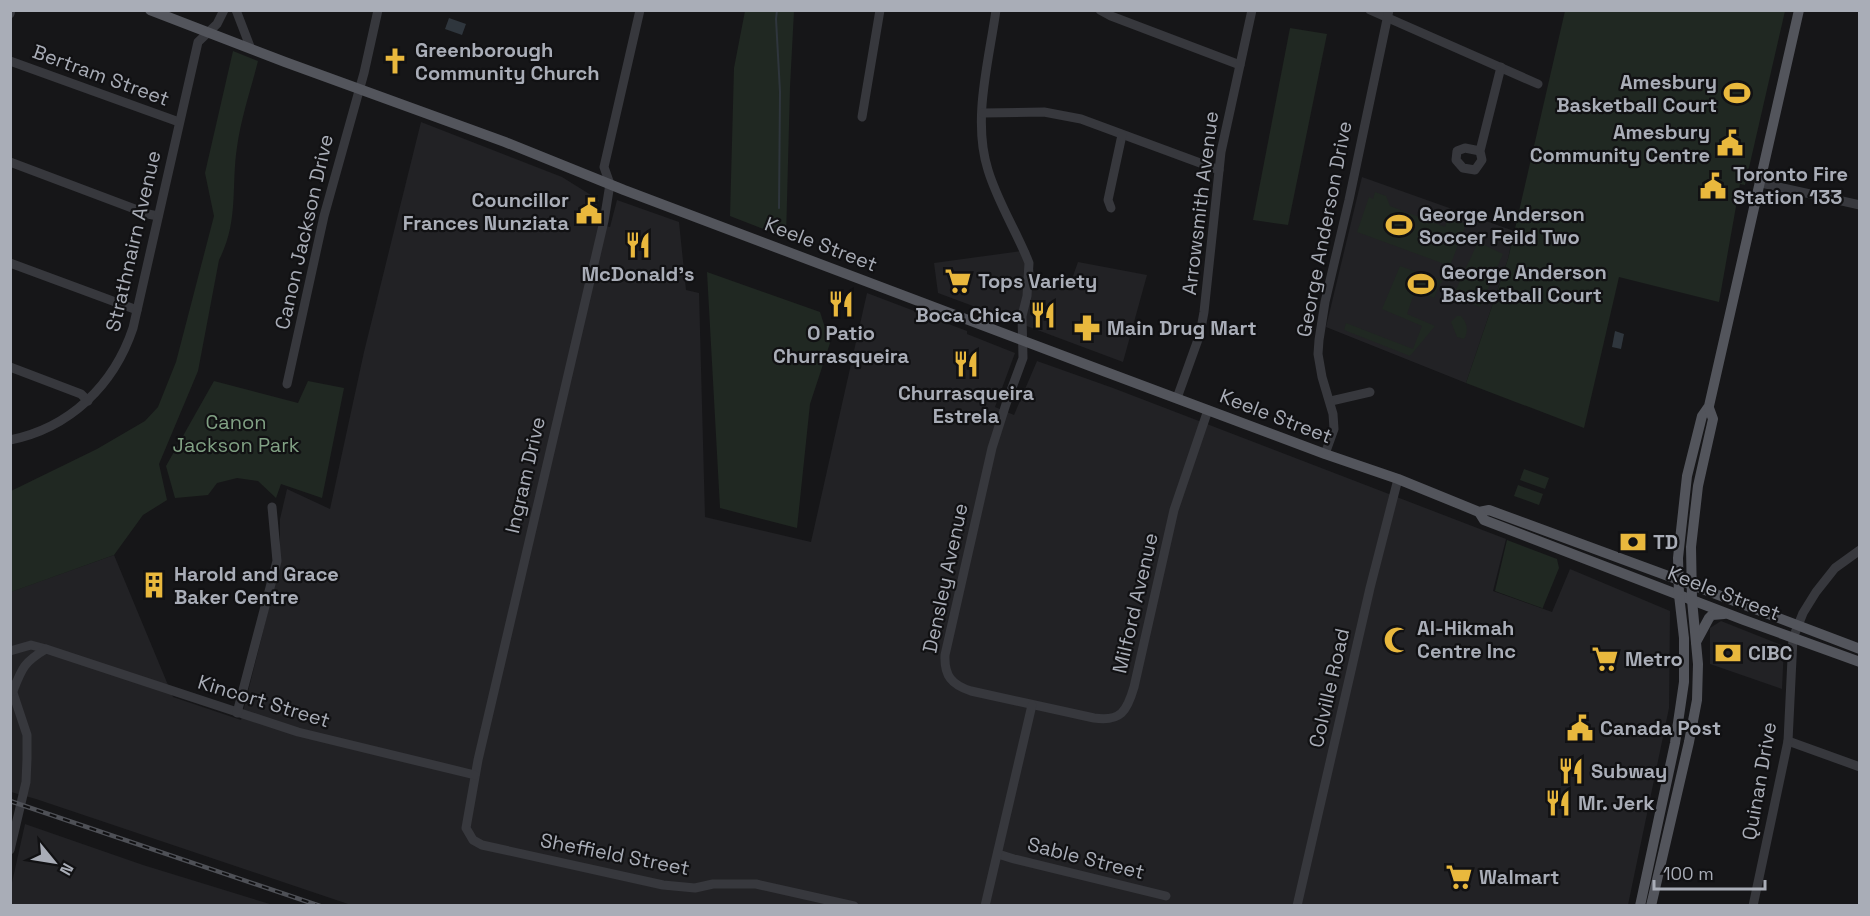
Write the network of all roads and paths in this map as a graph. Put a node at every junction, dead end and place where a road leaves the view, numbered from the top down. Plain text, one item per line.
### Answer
1 (150, 10) edge
2 (224, 10) edge
3 (236, 10) edge
4 (378, 10) edge
5 (640, 10) edge
6 (880, 10) edge
7 (996, 10) edge
8 (1100, 10) edge
9 (1252, 10) edge
10 (1370, 10) edge
11 (1799, 10) edge
12 (1388, 14) edge
13 (208, 32) junction
14 (251, 49) junction
15 (10, 61) edge
16 (1240, 65) junction
17 (1502, 67) junction
18 (1538, 84) dead end
19 (360, 89) junction
20 (982, 113) junction
21 (862, 117) dead end
22 (179, 122) junction
23 (1122, 135) junction
24 (1480, 151) dead end
25 (10, 162) edge
26 (1219, 170) junction
27 (1761, 183) junction
28 (610, 184) junction
29 (1860, 205) edge
30 (1110, 208) dead end
31 (158, 216) junction
32 (10, 263) edge
33 (136, 310) junction
34 (1022, 340) junction
35 (10, 367) edge
36 (287, 384) dead end
37 (1370, 392) dead end
38 (1177, 398) junction
39 (88, 401) junction
40 (1331, 401) junction
41 (1709, 408) junction
42 (1208, 410) junction
43 (10, 440) edge
44 (1325, 454) junction
45 (1398, 479) junction
46 (272, 507) dead end
47 (1479, 512) junction
48 (1575, 541) junction
49 (1860, 550) edge
50 (1570, 554) junction
51 (1678, 558) junction
52 (1649, 569) junction
53 (1679, 580) junction
54 (1692, 585) junction
55 (1680, 595) junction
56 (1692, 600) junction
57 (1727, 614) junction
58 (1798, 626) junction
59 (1793, 638) junction
60 (1695, 644) junction
61 (46, 649) junction
62 (1860, 650) edge
63 (10, 651) edge
64 (1860, 662) edge
65 (12, 687) edge
66 (1032, 705) junction
67 (237, 713) junction
68 (1788, 741) junction
69 (1689, 742) junction
70 (1675, 743) junction
71 (1860, 767) edge
72 (475, 775) junction
73 (10, 850) edge
74 (998, 854) junction
75 (1166, 896) dead end
76 (854, 906) edge
77 (985, 906) edge
78 (1297, 906) edge
79 (1640, 906) edge
80 (1652, 906) edge
81 (1753, 906) edge

1 - 13 main road, Keele Street
2 - 13 street, Strathnairn Avenue
3 - 14 street
4 - 19 street, Canon Jackson Drive
5 - 28 street, Ingram Drive
6 - 21 street
7 - 20 street
8 - 16 street
9 - 16 street, Arrowsmith Avenue
10 - 12 street
11 - 27 main road
12 - 17 street
12 - 40 street, George Anderson Drive
13 - 14 main road, Keele Street
13 - 22 street, Strathnairn Avenue
14 - 19 main road, Keele Street
15 - 22 street, Bertram Street
16 - 26 street, Arrowsmith Avenue
17 - 18 street
17 - 24 street
19 - 28 main road, Keele Street
19 - 36 street, Canon Jackson Drive
20 - 23 street
20 - 34 street
22 - 31 street, Strathnairn Avenue
23 - 26 street
23 - 30 street
25 - 31 street
26 - 38 street, Arrowsmith Avenue
27 - 29 street
27 - 41 main road
28 - 34 main road, Keele Street
28 - 72 street, Ingram Drive
31 - 33 street, Strathnairn Avenue
32 - 33 street
33 - 39 street, Strathnairn Avenue
34 - 38 main road, Keele Street
34 - 66 street, Densley Avenue
35 - 39 street
37 - 40 street
38 - 42 main road, Keele Street
39 - 43 street, Strathnairn Avenue
40 - 44 street, George Anderson Drive
41 - 51 main road
41 - 54 main road
42 - 44 main road, Keele Street
42 - 66 street, Milford Avenue
44 - 45 main road, Keele Street
45 - 47 main road, Keele Street
45 - 78 street, Colville Road
46 - 67 street
47 - 48 main road, Keele Street
47 - 50 main road, Keele Street
48 - 50 main road
48 - 52 main road, Keele Street
49 - 58 street, Quinan Drive
50 - 55 main road, Keele Street
51 - 52 main road
51 - 53 main road
52 - 53 main road, Keele Street
53 - 54 main road, Keele Street
53 - 55 main road
54 - 56 main road
54 - 58 main road, Keele Street
55 - 56 main road, Keele Street
55 - 70 main road
56 - 57 main road, Keele Street
56 - 60 main road
57 - 59 main road, Keele Street
57 - 60 main road
58 - 59 street, Quinan Drive
58 - 62 main road, Keele Street
59 - 64 main road, Keele Street
59 - 68 street, Quinan Drive
60 - 69 main road
61 - 63 street, Kincort Street
61 - 65 street
61 - 67 street, Kincort Street
65 - 73 street
66 - 74 street
67 - 72 street, Kincort Street
68 - 71 street
68 - 81 street, Quinan Drive
69 - 70 main road
69 - 80 main road
70 - 79 main road
72 - 76 street, Sheffield Street
74 - 75 street, Sable Street
74 - 77 street

